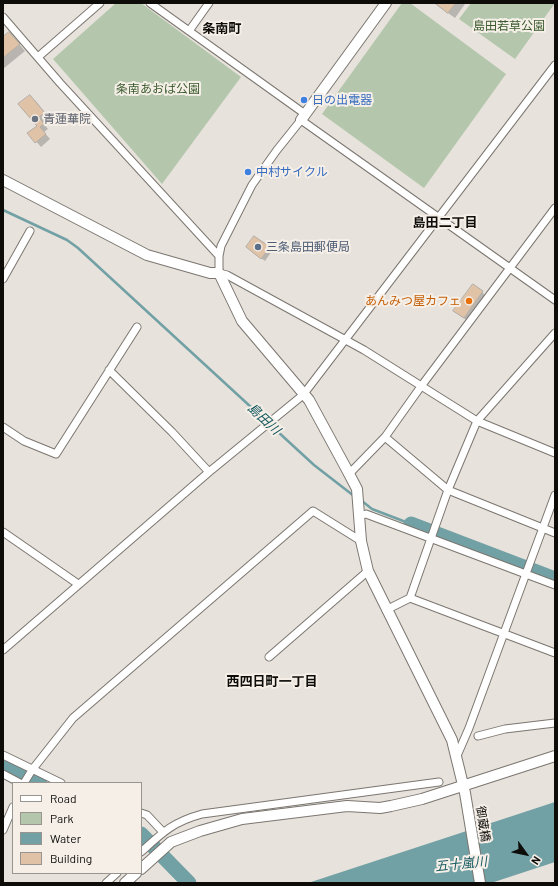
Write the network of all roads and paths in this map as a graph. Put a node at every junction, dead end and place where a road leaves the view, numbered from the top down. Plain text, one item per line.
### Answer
1 (100, 3) edge
2 (150, 3) edge
3 (209, 3) edge
4 (386, 3) edge
5 (3, 17) edge
6 (189, 31) junction
7 (38, 57) junction
8 (555, 65) edge
9 (303, 117) junction
10 (3, 180) edge
11 (555, 208) edge
12 (438, 218) junction
13 (30, 231) dead end
14 (218, 256) junction
15 (510, 267) junction
16 (220, 273) junction
17 (3, 279) edge
18 (555, 300) edge
19 (137, 327) dead end
20 (555, 333) edge
21 (346, 340) junction
22 (109, 370) junction
23 (422, 385) junction
24 (304, 395) junction
25 (477, 421) junction
26 (3, 428) edge
27 (385, 437) junction
28 (555, 453) edge
29 (209, 472) junction
30 (349, 474) junction
31 (448, 490) junction
32 (555, 495) edge
33 (359, 516) junction
34 (542, 528) junction
35 (555, 533) edge
36 (3, 534) edge
37 (432, 539) junction
38 (361, 541) junction
39 (368, 571) junction
40 (525, 574) junction
41 (78, 584) junction
42 (555, 585) edge
43 (410, 598) junction
44 (386, 610) junction
45 (504, 633) junction
46 (3, 650) edge
47 (555, 653) edge
48 (269, 657) dead end
49 (555, 723) edge
50 (478, 736) dead end
51 (3, 755) edge
52 (555, 756) edge
53 (456, 758) junction
54 (31, 771) junction
55 (3, 774) edge
56 (21, 782) edge
57 (24, 782) edge
58 (58, 782) edge
59 (439, 782) dead end
60 (464, 789) junction
61 (12, 809) edge
62 (142, 813) edge
63 (3, 830) edge
64 (163, 832) junction
65 (142, 851) edge
66 (142, 868) edge
67 (116, 874) edge
68 (135, 874) edge
69 (106, 883) edge
70 (126, 883) edge
71 (480, 883) edge

1 - 7 street
2 - 6 street
3 - 6 street
4 - 9 street
5 - 7 street
6 - 9 street
7 - 14 street
8 - 12 street
9 - 12 street
9 - 14 street
10 - 16 street
11 - 15 street
12 - 15 street
12 - 21 street
13 - 17 street
14 - 16 street
15 - 18 street
15 - 23 street
16 - 21 street
16 - 24 street, 御蔵橋
19 - 22 street
20 - 25 street
21 - 23 street
21 - 24 street
22 - 26 street
22 - 29 street
23 - 25 street
23 - 27 street
24 - 29 street
24 - 30 street, 御蔵橋
25 - 28 street
25 - 31 street
27 - 30 street
27 - 31 street
29 - 41 street
30 - 33 street, 御蔵橋
31 - 34 street
31 - 37 street
32 - 34 street
33 - 37 street
33 - 38 street, 御蔵橋
34 - 35 street
34 - 40 street
36 - 41 street
37 - 40 street
37 - 43 street
38 - 39 street, 御蔵橋
38 - 54 street
39 - 44 street, 御蔵橋
39 - 48 street
40 - 42 street
40 - 45 street
41 - 46 street
43 - 44 street
43 - 45 street
44 - 53 street, 御蔵橋
45 - 47 street
45 - 53 street
49 - 50 street
51 - 54 street
52 - 60 street
53 - 60 street, 御蔵橋
54 - 57 street
54 - 58 street
55 - 56 street
59 - 64 street
60 - 66 street
60 - 71 street, 御蔵橋
61 - 63 street
62 - 64 street
64 - 65 street
67 - 69 street
68 - 70 street

